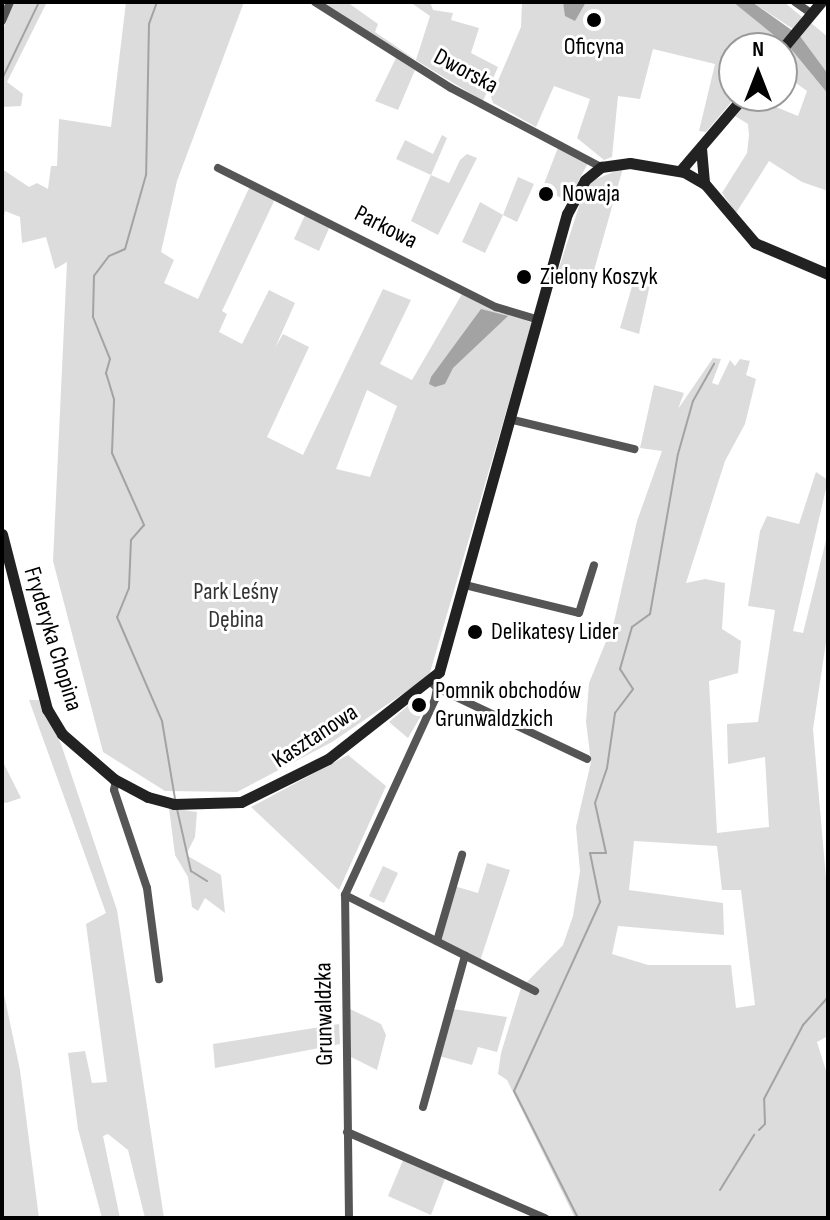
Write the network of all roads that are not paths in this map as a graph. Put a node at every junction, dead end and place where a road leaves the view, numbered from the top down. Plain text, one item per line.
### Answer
1 (10, 2) edge
2 (315, 2) edge
3 (795, 2) edge
4 (821, 2) edge
5 (808, 17) junction
6 (2, 21) edge
7 (796, 32) edge
8 (731, 112) edge
9 (700, 152) junction
10 (601, 167) junction
11 (218, 168) dead end
12 (682, 172) junction
13 (705, 184) junction
14 (828, 274) edge
15 (536, 319) junction
16 (509, 419) junction
17 (634, 449) dead end
18 (2, 534) edge
19 (594, 565) dead end
20 (465, 585) junction
21 (434, 685) junction
22 (587, 759) dead end
23 (115, 780) junction
24 (462, 855) dead end
25 (345, 895) junction
26 (437, 941) junction
27 (465, 956) junction
28 (159, 979) dead end
29 (535, 991) dead end
30 (423, 1107) dead end
31 (347, 1132) junction
32 (349, 1218) edge
33 (545, 1218) edge

1 - 6 street
2 - 10 street, Dworska
3 - 5 street
4 - 5 street
5 - 7 street
8 - 9 street
9 - 12 street
9 - 13 street
10 - 12 street
10 - 15 street, Kasztanowa
11 - 15 street, Parkowa
12 - 13 street
13 - 14 street
15 - 16 street, Kasztanowa
16 - 17 street
16 - 20 street, Kasztanowa
18 - 23 street, Fryderyka Chopina
19 - 20 street
20 - 21 street, Kasztanowa
21 - 22 street
21 - 23 street, Kasztanowa
21 - 25 street, Grunwaldzka
23 - 28 street
24 - 26 street
25 - 26 street
25 - 31 street, Grunwaldzka
26 - 27 street
27 - 29 street
27 - 30 street
31 - 32 street, Grunwaldzka
31 - 33 street

